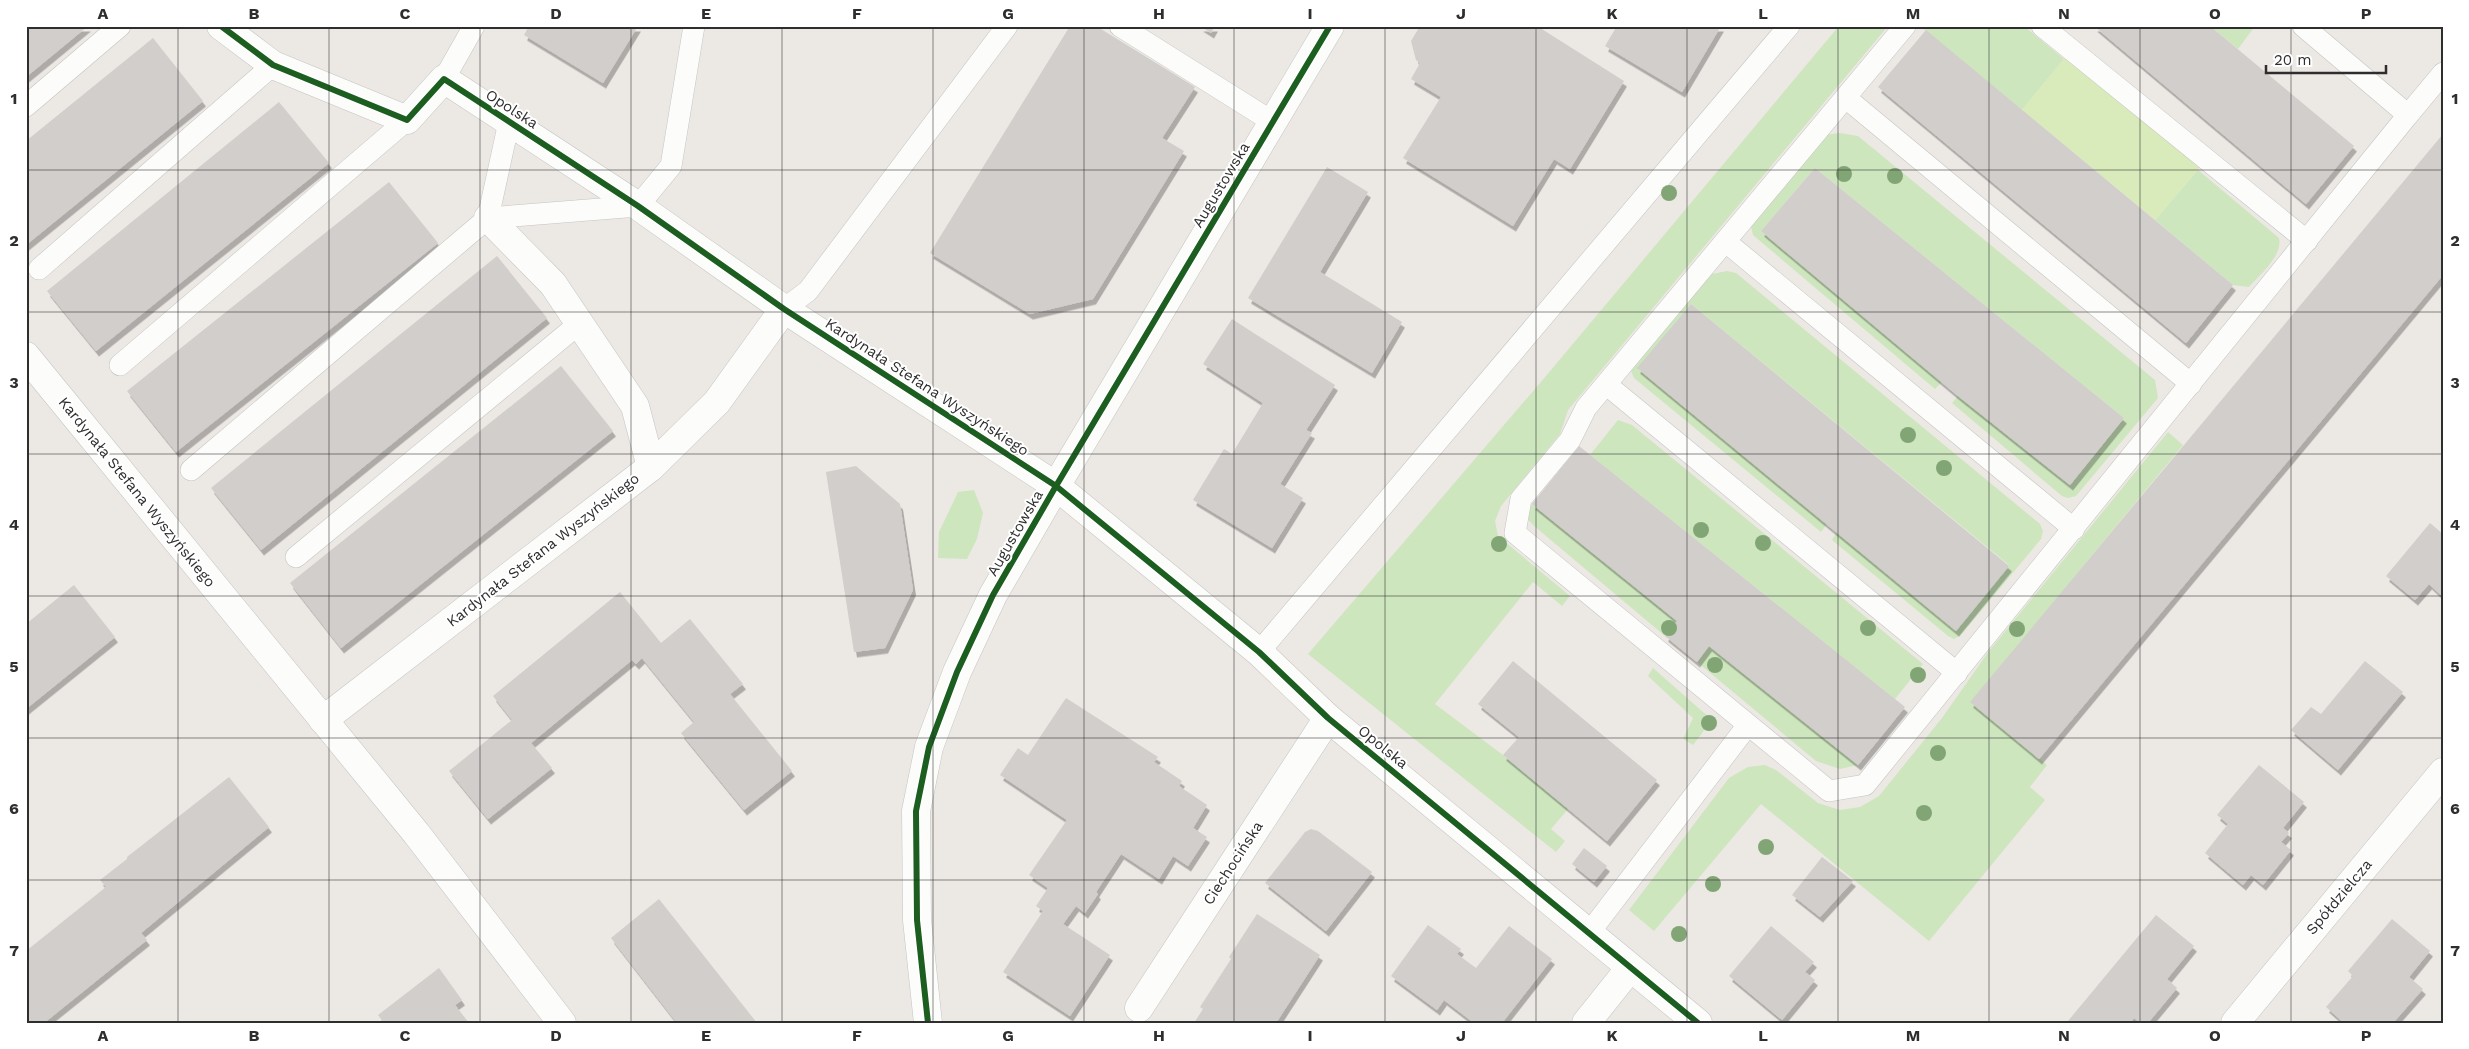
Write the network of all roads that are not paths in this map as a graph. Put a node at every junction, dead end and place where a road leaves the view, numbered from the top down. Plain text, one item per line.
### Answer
1 (120, 26) edge
2 (221, 26) edge
3 (474, 26) edge
4 (694, 26) edge
5 (1007, 26) edge
6 (1120, 26) edge
7 (1330, 26) edge
8 (1789, 26) edge
9 (1905, 26) edge
10 (2042, 26) edge
11 (2303, 26) edge
12 (274, 65) junction
13 (2443, 73) edge
14 (444, 79) junction
15 (1846, 98) junction
16 (26, 106) edge
17 (2408, 115) junction
18 (407, 120) junction
19 (509, 122) junction
20 (1272, 122) junction
21 (638, 206) junction
22 (488, 218) junction
23 (2307, 241) junction
24 (1726, 242) junction
25 (39, 269) dead end
26 (784, 309) junction
27 (580, 323) junction
28 (26, 356) edge
29 (120, 365) dead end
30 (2191, 384) junction
31 (1607, 385) junction
32 (651, 467) junction
33 (191, 470) dead end
34 (1056, 486) junction
35 (2074, 529) junction
36 (296, 557) dead end
37 (1259, 652) junction
38 (1957, 673) junction
39 (1328, 718) junction
40 (323, 720) junction
41 (1748, 725) junction
42 (2443, 772) edge
43 (1589, 933) junction
44 (1630, 968) junction
45 (1139, 1008) dead end
46 (562, 1023) edge
47 (928, 1023) edge
48 (1586, 1023) edge
49 (1698, 1023) edge
50 (2235, 1023) edge

1 - 16 lane
2 - 12 street
3 - 14 lane
4 - 21 lane
5 - 26 lane
6 - 20 lane
7 - 20 street, Augustowska
8 - 37 lane
9 - 15 lane
10 - 23 lane
11 - 17 lane
12 - 18 street
12 - 25 lane
13 - 17 lane
14 - 18 street
14 - 19 street, Opolska
15 - 24 lane
15 - 30 lane
17 - 23 lane
18 - 29 lane
19 - 21 street, Opolska
19 - 22 lane
20 - 34 street, Augustowska
21 - 22 lane
21 - 26 street, Opolska
22 - 27 street
22 - 33 lane
23 - 30 lane
24 - 31 lane
24 - 35 lane
26 - 32 street, Kardynała Stefana Wyszyńskiego
26 - 34 street, Kardynała Stefana Wyszyńskiego
27 - 32 street
27 - 36 lane
28 - 40 street, Kardynała Stefana Wyszyńskiego
30 - 35 lane
31 - 38 lane
31 - 41 lane
32 - 40 street, Kardynała Stefana Wyszyńskiego
34 - 37 street, Opolska
34 - 47 street, Augustowska
35 - 38 lane
37 - 39 street, Opolska
38 - 41 lane
39 - 43 street, Opolska
39 - 45 street, Ciechocińska
40 - 46 street, Kardynała Stefana Wyszyńskiego
41 - 43 lane
42 - 50 street, Spółdzielcza
43 - 44 street, Opolska
44 - 48 street
44 - 49 street, Opolska

